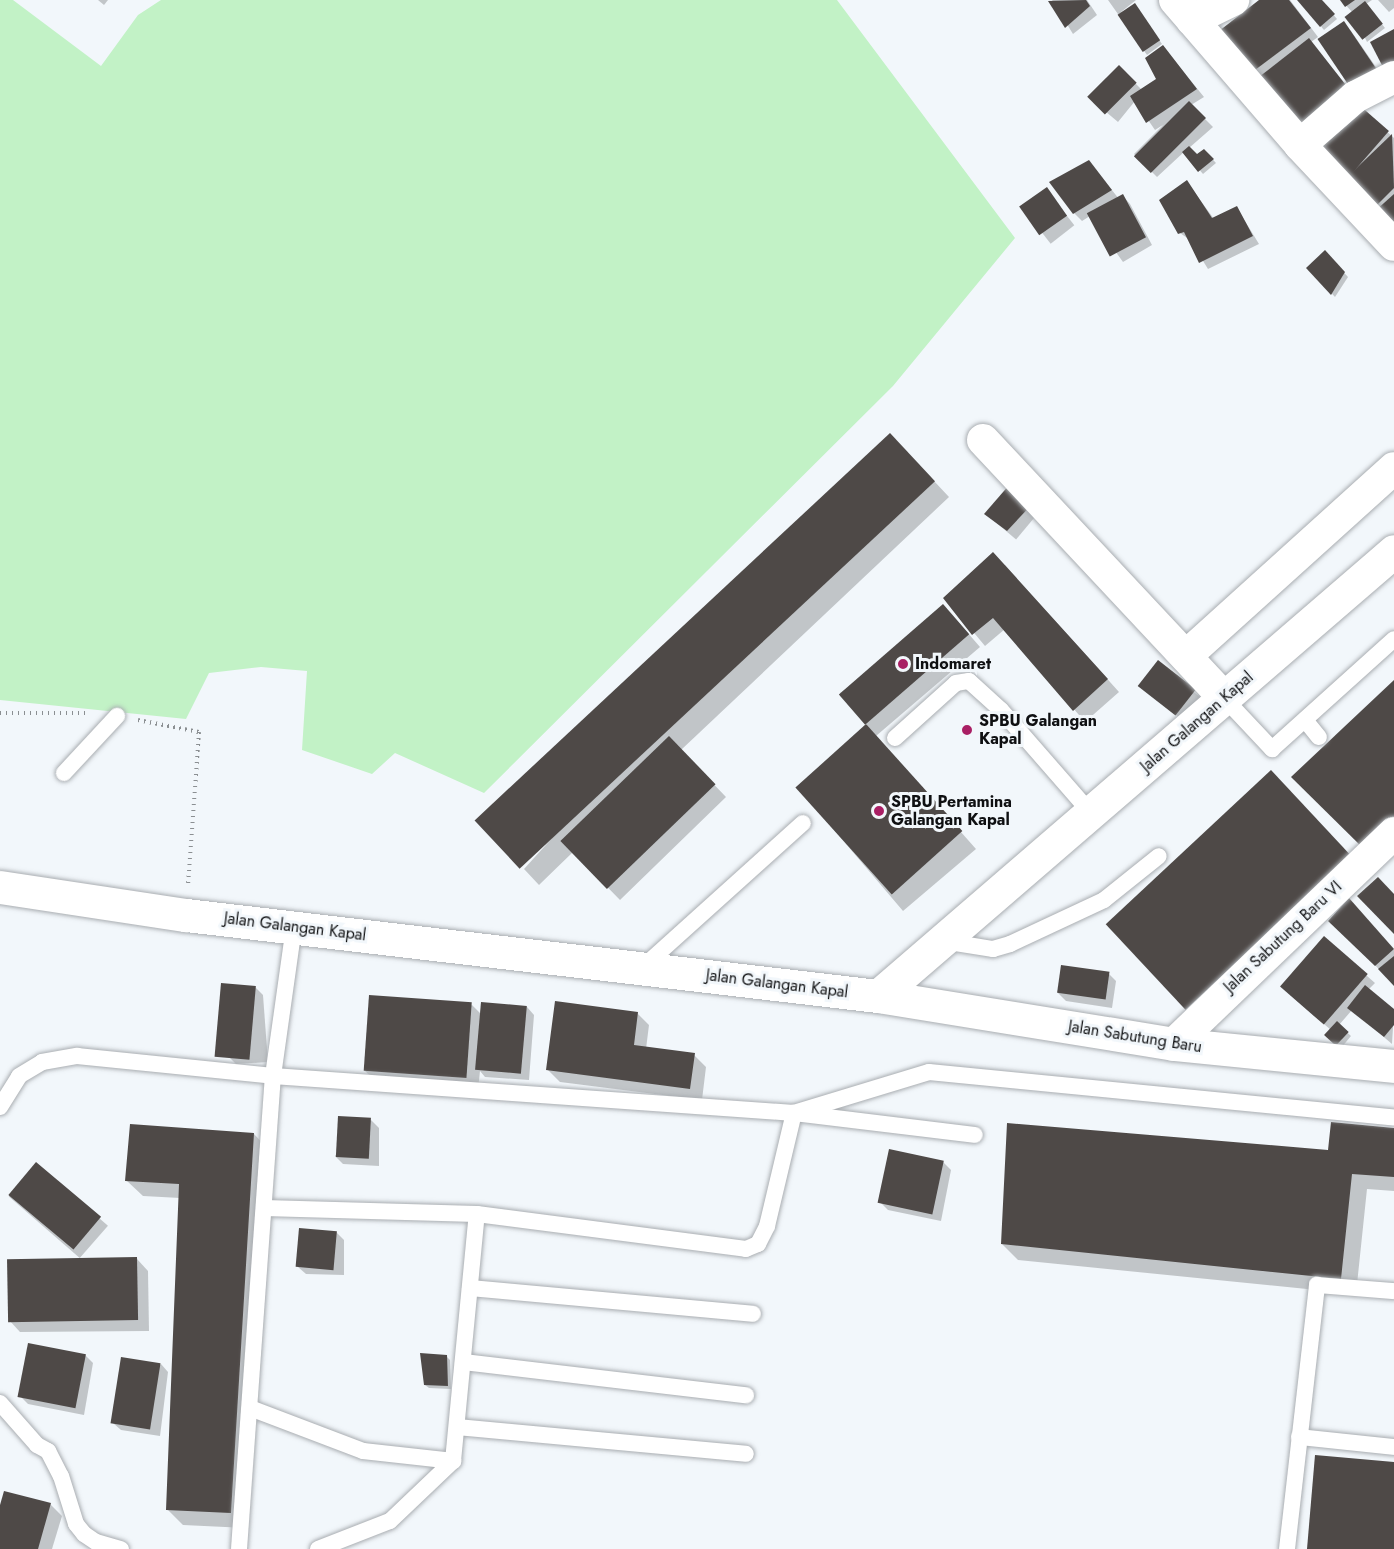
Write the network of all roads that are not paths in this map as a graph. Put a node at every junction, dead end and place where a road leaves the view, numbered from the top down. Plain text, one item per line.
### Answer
1 (1233, 0) edge
2 (1184, 10) edge
3 (1394, 77) edge
4 (1300, 145) junction
5 (1394, 245) edge
6 (983, 440) dead end
7 (1394, 468) edge
8 (1394, 551) edge
9 (1394, 639) edge
10 (1186, 656) junction
11 (1225, 699) junction
12 (117, 716) road end
13 (1305, 720) junction
14 (1319, 737) dead end
15 (895, 738) dead end
16 (64, 773) dead end
17 (1091, 813) junction
18 (803, 823) dead end
19 (1394, 833) edge
20 (1159, 856) dead end
21 (0, 887) edge
22 (294, 927) junction
23 (942, 941) junction
24 (642, 968) junction
25 (878, 996) junction
26 (1174, 1044) junction
27 (1391, 1063) edge
28 (273, 1076) junction
29 (0, 1107) edge
30 (794, 1113) junction
31 (1394, 1118) edge
32 (975, 1135) dead end
33 (264, 1208) junction
34 (477, 1214) junction
35 (470, 1288) junction
36 (1394, 1291) edge
37 (753, 1314) dead end
38 (463, 1362) junction
39 (746, 1395) dead end
40 (0, 1402) edge
41 (250, 1408) junction
42 (457, 1427) junction
43 (1299, 1437) junction
44 (1394, 1447) edge
45 (746, 1454) dead end
46 (453, 1461) junction
47 (121, 1549) edge
48 (240, 1549) edge
49 (318, 1549) edge
50 (1287, 1549) edge

1 - 2 street
2 - 4 street
3 - 4 street
4 - 5 street
6 - 10 street
7 - 10 street
8 - 11 main road, Jalan Galangan Kapal
9 - 13 lane
10 - 11 street
11 - 13 lane
11 - 17 main road, Jalan Galangan Kapal
12 - 16 lane
13 - 14 lane
15 - 17 lane
17 - 23 main road, Jalan Galangan Kapal
18 - 24 lane
19 - 26 street, Jalan Sabutung Baru VI
20 - 23 lane
21 - 22 main road, Jalan Galangan Kapal
22 - 24 main road, Jalan Galangan Kapal
22 - 28 lane
23 - 25 main road, Jalan Galangan Kapal
24 - 25 main road, Jalan Galangan Kapal
25 - 26 main road, Jalan Sabutung Baru
26 - 27 main road, Jalan Sabutung Baru
28 - 29 lane
28 - 30 lane
28 - 33 lane
30 - 31 lane
30 - 32 lane
30 - 34 lane
33 - 34 lane
33 - 41 lane
34 - 35 lane
35 - 37 lane
35 - 38 lane
36 - 43 lane
38 - 39 lane
38 - 42 lane
40 - 47 lane
41 - 46 lane
41 - 48 lane
42 - 45 lane
42 - 46 lane
43 - 44 lane
43 - 50 lane
46 - 49 lane

